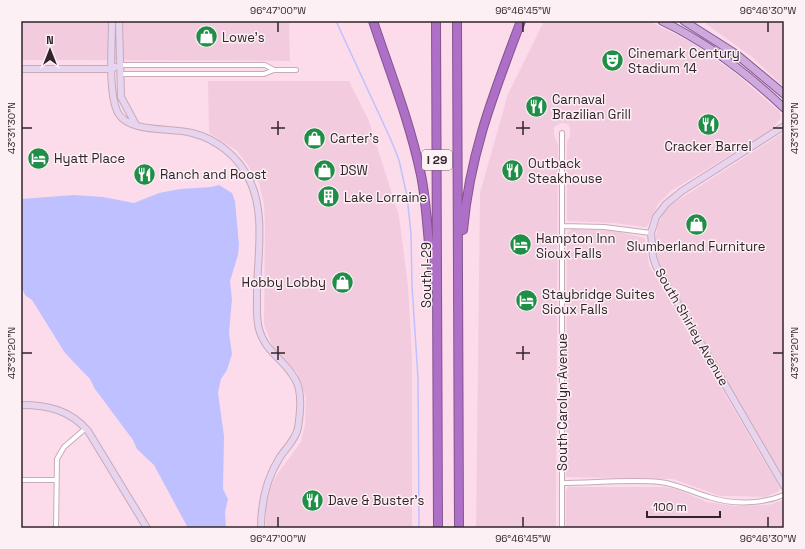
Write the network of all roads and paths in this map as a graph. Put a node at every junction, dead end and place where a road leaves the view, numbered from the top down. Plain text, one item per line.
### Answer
1 (112, 21) edge
2 (119, 21) edge
3 (373, 21) edge
4 (436, 21) edge
5 (457, 21) edge
6 (521, 21) edge
7 (662, 21) edge
8 (684, 21) edge
9 (119, 65) junction
10 (21, 69) edge
11 (112, 69) junction
12 (274, 70) junction
13 (296, 70) dead end
14 (119, 74) junction
15 (784, 94) edge
16 (784, 108) edge
17 (784, 126) edge
18 (137, 127) junction
19 (562, 133) dead end
20 (562, 226) junction
21 (651, 233) junction
22 (459, 278) junction
23 (438, 298) junction
24 (21, 405) edge
25 (86, 428) junction
26 (21, 480) edge
27 (56, 480) junction
28 (562, 483) junction
29 (784, 486) edge
30 (784, 494) edge
31 (56, 528) edge
32 (147, 528) edge
33 (261, 528) edge
34 (438, 528) edge
35 (459, 528) edge
36 (562, 528) edge

1 - 11 street
2 - 9 street
3 - 23 highway
4 - 23 highway, South I-29 / I 29
5 - 22 highway, I 29
6 - 22 highway
7 - 16 main road
8 - 15 main road
9 - 11 street
9 - 12 street
9 - 14 street
10 - 11 street
11 - 14 street
11 - 18 street
12 - 13 street
12 - 14 street
14 - 18 street
17 - 21 street, South Shirley Avenue
18 - 33 street
19 - 20 street, South Carolyn Avenue
20 - 21 street
20 - 28 street, South Carolyn Avenue
21 - 29 street, South Shirley Avenue
22 - 35 highway, I 29
23 - 34 highway, South I-29 / I 29
24 - 25 street
25 - 27 street
25 - 32 street
26 - 27 street
27 - 31 street
28 - 30 street
28 - 36 street, South Carolyn Avenue

